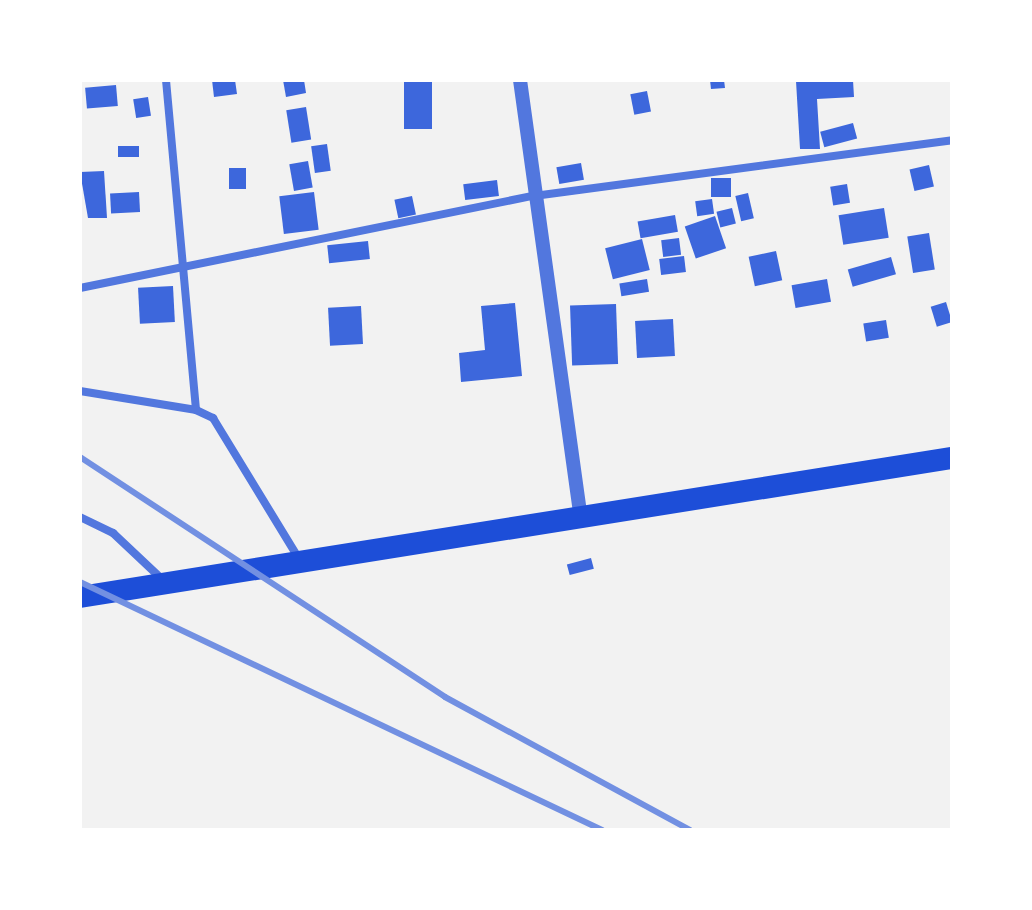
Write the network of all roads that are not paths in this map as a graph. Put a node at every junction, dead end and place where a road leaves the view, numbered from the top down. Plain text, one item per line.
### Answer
1 (166, 80) edge
2 (520, 80) edge
3 (952, 140) edge
4 (534, 196) junction
5 (181, 267) junction
6 (80, 288) edge
7 (80, 391) edge
8 (196, 410) junction
9 (952, 458) edge
10 (80, 517) edge
11 (581, 518) junction
12 (301, 563) junction
13 (167, 584) junction
14 (80, 597) edge

1 - 5 street
2 - 4 street
3 - 4 street
4 - 5 street
4 - 11 street
5 - 6 street
5 - 8 street
7 - 8 street
8 - 12 street
9 - 11 highway
10 - 13 street
11 - 12 highway
12 - 13 highway
13 - 14 highway

